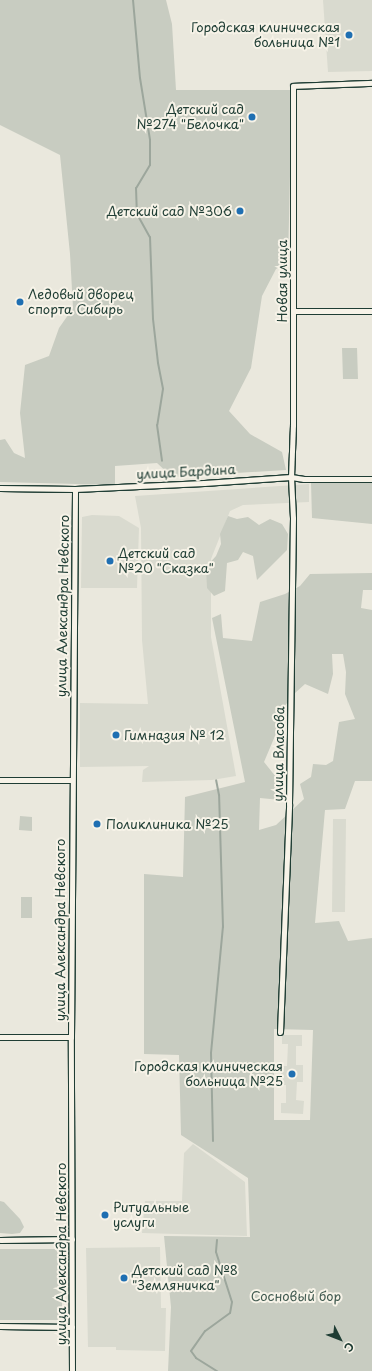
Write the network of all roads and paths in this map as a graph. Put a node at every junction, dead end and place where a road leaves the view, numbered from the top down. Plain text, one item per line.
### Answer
1 (372, 84) edge
2 (294, 311) junction
3 (372, 311) edge
4 (291, 477) junction
5 (372, 479) edge
6 (0, 488) edge
7 (75, 488) junction
8 (0, 780) edge
9 (72, 780) junction
10 (280, 1032) dead end
11 (0, 1037) edge
12 (71, 1037) junction
13 (72, 1239) junction
14 (0, 1240) edge
15 (0, 1326) edge
16 (72, 1327) junction
17 (72, 1371) edge

1 - 2 street, Новая улица
2 - 3 street
2 - 4 street, Новая улица
4 - 5 street, улица Бардина
4 - 7 street, улица Бардина
4 - 10 street, улица Власова
6 - 7 street, улица Бардина
7 - 9 street, улица Александра Невского
8 - 9 street
9 - 12 street, улица Александра Невского
11 - 12 street
12 - 13 street, улица Александра Невского
13 - 14 street
13 - 16 street, улица Александра Невского
15 - 16 street
16 - 17 street, улица Александра Невского

